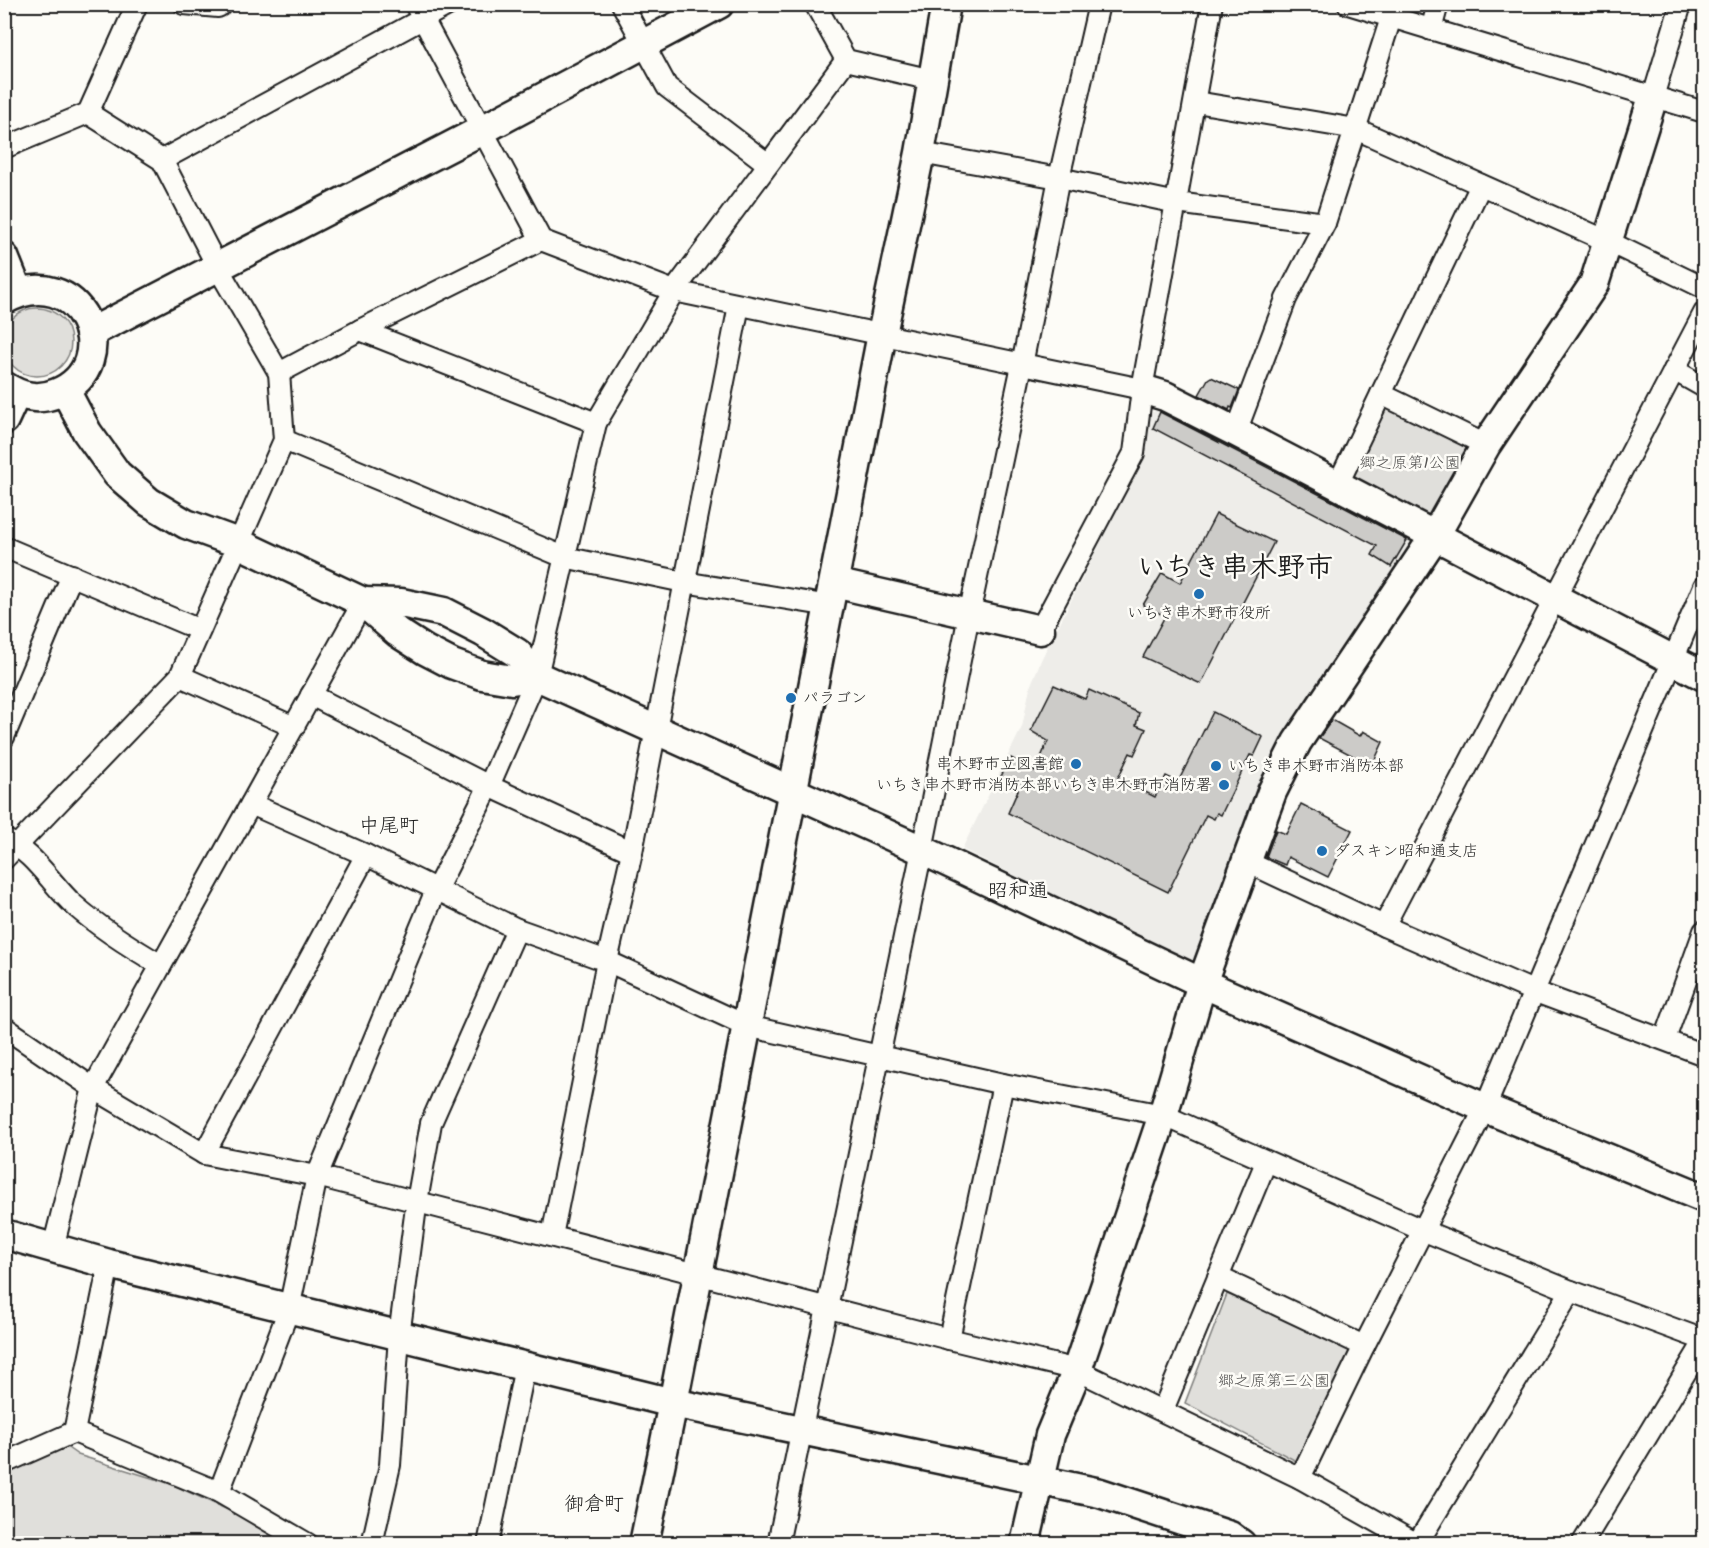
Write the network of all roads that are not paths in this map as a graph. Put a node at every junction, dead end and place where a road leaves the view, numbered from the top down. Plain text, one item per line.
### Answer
1 (137, 4) edge
2 (184, 4) edge
3 (224, 4) edge
4 (450, 4) edge
5 (622, 4) edge
6 (719, 4) edge
7 (815, 4) edge
8 (946, 4) edge
9 (1099, 4) edge
10 (1212, 4) edge
11 (1348, 4) edge
12 (1438, 4) edge
13 (1680, 4) edge
14 (419, 12) edge
15 (1391, 18) junction
16 (1431, 30) junction
17 (644, 44) junction
18 (846, 60) junction
19 (932, 80) junction
20 (1653, 97) junction
21 (1196, 102) junction
22 (1704, 112) edge
23 (88, 113) junction
24 (1356, 129) junction
25 (482, 130) junction
26 (4, 148) edge
27 (920, 153) junction
28 (162, 160) junction
29 (768, 164) junction
30 (1059, 178) junction
31 (1481, 185) junction
32 (1177, 203) junction
33 (1325, 223) junction
34 (541, 240) junction
35 (1607, 241) junction
36 (4, 257) edge
37 (218, 268) junction
38 (1704, 288) edge
39 (674, 291) junction
40 (11, 296) edge
41 (740, 305) junction
42 (1704, 313) edge
43 (360, 330) junction
44 (90, 333) junction
45 (882, 334) junction
46 (1022, 365) junction
47 (1674, 370) junction
48 (279, 373) junction
49 (1704, 387) edge
50 (1142, 389) junction
51 (10, 390) edge
52 (65, 390) junction
53 (1381, 394) junction
54 (4, 420) edge
55 (596, 423) junction
56 (1236, 432) junction
57 (284, 440) junction
58 (1486, 445) junction
59 (1337, 486) junction
60 (1434, 537) junction
61 (238, 543) junction
62 (4, 547) edge
63 (564, 557) junction
64 (72, 575) junction
65 (684, 582) junction
66 (1704, 586) edge
67 (832, 595) junction
68 (1555, 599) junction
69 (363, 602) junction
70 (969, 615) junction
71 (200, 630) junction
72 (1040, 630) joint
73 (1673, 660) junction
74 (180, 676) junction
75 (537, 676) junction
76 (1704, 676) edge
77 (311, 695) junction
78 (294, 727) junction
79 (654, 730) junction
80 (4, 737) edge
81 (489, 786) junction
82 (793, 790) junction
83 (251, 804) junction
84 (9, 848) edge
85 (922, 850) junction
86 (632, 852) junction
87 (366, 855) junction
88 (1245, 861) junction
89 (436, 890) junction
90 (1384, 926) junction
91 (517, 929) junction
92 (1704, 931) edge
93 (607, 961) junction
94 (162, 965) junction
95 (1202, 983) junction
96 (1533, 991) junction
97 (747, 1026) junction
98 (4, 1027) edge
99 (1665, 1039) junction
100 (1704, 1055) edge
101 (879, 1056) junction
102 (1003, 1084) junction
103 (93, 1088) junction
104 (1485, 1108) junction
105 (1163, 1115) junction
106 (204, 1154) junction
107 (1266, 1162) junction
108 (317, 1176) junction
109 (1704, 1198) edge
110 (418, 1202) junction
111 (1422, 1230) junction
112 (4, 1234) edge
113 (552, 1236) junction
114 (53, 1248) junction
115 (109, 1264) junction
116 (699, 1274) junction
117 (1218, 1277) junction
118 (1571, 1291) junction
119 (827, 1307) junction
120 (289, 1308) junction
121 (399, 1336) junction
122 (949, 1339) junction
123 (1704, 1341) edge
124 (1364, 1346) junction
125 (525, 1367) junction
126 (1077, 1370) junction
127 (673, 1403) junction
128 (1163, 1410) junction
129 (801, 1430) junction
130 (74, 1432) junction
131 (4, 1463) edge
132 (1300, 1479) junction
133 (1038, 1480) junction
134 (219, 1492) junction
135 (308, 1544) edge
136 (372, 1544) edge
137 (488, 1544) edge
138 (644, 1544) edge
139 (778, 1544) edge
140 (1025, 1544) edge
141 (1241, 1544) edge
142 (1582, 1544) edge

1 - 23 street
2 - 3 street
4 - 14 street
5 - 17 street
6 - 17 street
7 - 18 street
8 - 19 street
9 - 30 street
10 - 21 street
11 - 15 street
12 - 16 street
13 - 20 street
14 - 25 street
14 - 28 street
15 - 16 street
15 - 24 street
16 - 20 street
17 - 25 street
17 - 29 street
18 - 19 street
18 - 29 street
19 - 27 street
20 - 22 street
20 - 35 street
21 - 24 street
21 - 32 street
23 - 26 street
23 - 28 street
24 - 31 street
24 - 33 street
25 - 34 street
25 - 37 street
27 - 30 street
27 - 45 street
28 - 37 street
29 - 39 street
30 - 32 street
30 - 46 street
31 - 35 street
31 - 53 street
32 - 33 street
32 - 50 street
33 - 56 street
34 - 39 street
34 - 43 street
35 - 38 street
35 - 58 street
36 - 40 street
37 - 44 street
37 - 48 street
39 - 41 street
39 - 55 street
40 - 44 street
41 - 45 street
41 - 65 street
42 - 47 street
43 - 48 street
43 - 55 street
44 - 52 street
45 - 46 street
45 - 67 street
46 - 50 street
46 - 70 street
47 - 49 street
47 - 68 street
48 - 57 street
50 - 56 street
50 - 72 street
51 - 52 street
51 - 54 street
52 - 61 street
53 - 58 street
53 - 59 street
55 - 63 street
56 - 59 street
57 - 61 street
57 - 63 street
58 - 60 street
59 - 60 street
60 - 68 street
60 - 88 street
61 - 69 street
61 - 71 street
62 - 64 street
63 - 65 street
63 - 75 street
64 - 71 street
64 - 80 street
65 - 67 street
65 - 79 street
66 - 73 street
67 - 70 street
67 - 82 street
68 - 73 street
68 - 90 street
69 - 75 street
69 - 75 street
69 - 77 street
70 - 72 street
70 - 85 street
71 - 74 street
73 - 76 street
73 - 96 street
74 - 78 street
74 - 84 street
75 - 79 street
75 - 81 street
77 - 78 street
77 - 81 street
78 - 83 street
79 - 82 street
79 - 86 street
81 - 86 street
81 - 89 street
82 - 85 street
82 - 97 street
83 - 87 street
83 - 94 street
84 - 94 street
85 - 95 street
85 - 101 street
86 - 93 street
87 - 89 street
87 - 106 street
88 - 90 street
88 - 95 street
89 - 91 street
89 - 108 street
90 - 96 street
91 - 93 street
91 - 110 street
92 - 99 street
93 - 97 street
93 - 113 street
94 - 103 street
95 - 104 street
95 - 105 street
96 - 99 street
96 - 104 street
97 - 101 street
97 - 116 street
98 - 103 street
99 - 100 street
101 - 102 street
101 - 119 street
102 - 105 street
102 - 122 street
103 - 106 street
103 - 114 street
104 - 109 street
104 - 111 street
105 - 107 street
105 - 126 street
106 - 108 street
107 - 111 street
107 - 117 street
108 - 110 street
108 - 120 street
110 - 113 street
110 - 121 street
111 - 118 street
111 - 124 street
112 - 114 street
113 - 116 street
114 - 115 street
115 - 120 street
115 - 130 street
116 - 119 street
116 - 127 street
117 - 124 street
117 - 128 street
118 - 123 street
118 - 132 street
119 - 122 street
119 - 129 street
120 - 121 street
120 - 134 street
121 - 125 street
121 - 136 street
122 - 126 street
123 - 142 street
124 - 132 street
125 - 127 street
125 - 137 street
126 - 128 street
126 - 133 street
127 - 129 street
127 - 138 street
128 - 132 street
129 - 133 street
129 - 139 street
130 - 131 street
130 - 134 street
133 - 140 street
133 - 141 street
134 - 135 street

